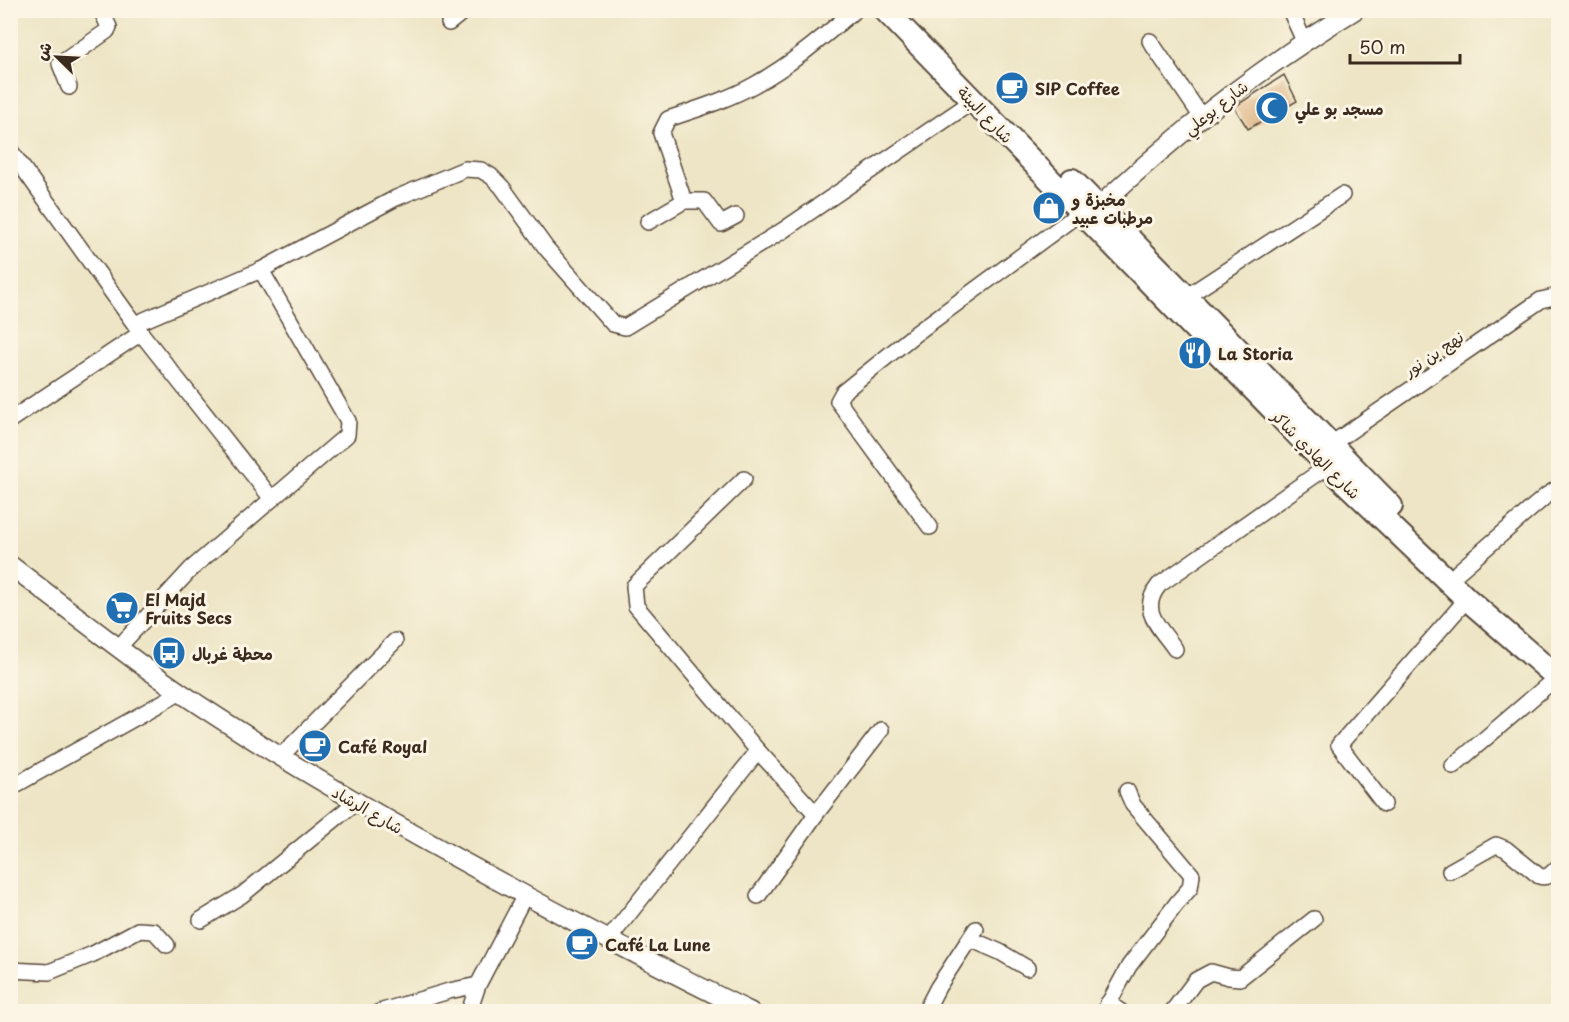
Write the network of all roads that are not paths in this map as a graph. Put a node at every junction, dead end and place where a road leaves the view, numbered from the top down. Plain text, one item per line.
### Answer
1 (101, 10) edge
2 (465, 10) edge
3 (855, 10) edge
4 (885, 10) edge
5 (904, 10) edge
6 (1290, 10) edge
7 (1355, 10) edge
8 (449, 23) dead end
9 (925, 41) junction
10 (1150, 41) dead end
11 (1304, 41) junction
12 (69, 87) dead end
13 (973, 101) junction
14 (1201, 116) junction
15 (10, 150) edge
16 (1342, 195) dead end
17 (684, 201) junction
18 (1088, 212) junction
19 (736, 216) dead end
20 (648, 222) dead end
21 (261, 270) junction
22 (1558, 296) edge
23 (1186, 297) junction
24 (138, 329) junction
25 (10, 420) edge
26 (1325, 455) junction
27 (744, 479) dead end
28 (1558, 488) edge
29 (272, 499) junction
30 (930, 527) dead end
31 (10, 565) edge
32 (1458, 573) junction
33 (1472, 594) junction
34 (395, 641) dead end
35 (118, 648) junction
36 (1175, 649) dead end
37 (1558, 671) edge
38 (181, 692) junction
39 (881, 730) dead end
40 (758, 751) junction
41 (280, 757) junction
42 (1454, 766) dead end
43 (10, 789) edge
44 (1127, 791) dead end
45 (356, 802) junction
46 (1384, 804) dead end
47 (816, 814) junction
48 (1558, 867) edge
49 (1450, 871) dead end
50 (525, 895) junction
51 (758, 896) dead end
52 (1314, 919) dead end
53 (201, 920) dead end
54 (609, 939) junction
55 (167, 945) dead end
56 (1027, 968) dead end
57 (10, 970) edge
58 (478, 985) junction
59 (1111, 1009) edge
60 (379, 1011) edge
61 (469, 1011) edge
62 (751, 1011) edge
63 (925, 1011) edge
64 (1172, 1011) edge

1 - 12 street
2 - 8 street
3 - 17 street
4 - 9 main road, شارع البيئة
5 - 9 main road, شارع البيئة
6 - 11 street
7 - 11 street, شارع بوعلي
9 - 13 main road, شارع البيئة
9 - 18 main road, شارع البيئة
10 - 14 street
11 - 14 street, شارع بوعلي
13 - 18 main road, شارع البيئة
13 - 21 street
14 - 18 street, شارع بوعلي
15 - 24 street
16 - 23 street
17 - 19 street
17 - 20 street
18 - 23 main road, شارع الهادي شاكر
18 - 26 main road, شارع الهادي شاكر
18 - 30 street
21 - 24 street
21 - 29 street
22 - 26 street, نهج بن نور
23 - 26 main road, شارع الهادي شاكر
24 - 25 street
24 - 29 street
26 - 32 main road, شارع الهادي شاكر
26 - 33 main road, شارع الهادي شاكر
26 - 36 street, نهج بن نور
27 - 40 street
28 - 32 street
29 - 35 street
31 - 35 street, شارع الرشاد
32 - 33 main road, شارع الهادي شاكر
33 - 37 main road, شارع الهادي شاكر
33 - 46 street
34 - 41 street
35 - 38 street, شارع الرشاد
37 - 42 street
38 - 41 street, شارع الرشاد
38 - 43 street
39 - 47 street
40 - 47 street
40 - 54 street
41 - 45 street, شارع الرشاد
44 - 59 street
45 - 50 street, شارع الرشاد
45 - 53 street
47 - 51 street
48 - 49 street
50 - 54 street, شارع الرشاد
50 - 58 street
52 - 64 street
54 - 62 street, شارع الرشاد
55 - 57 street
56 - 63 street
58 - 60 street
58 - 61 street

